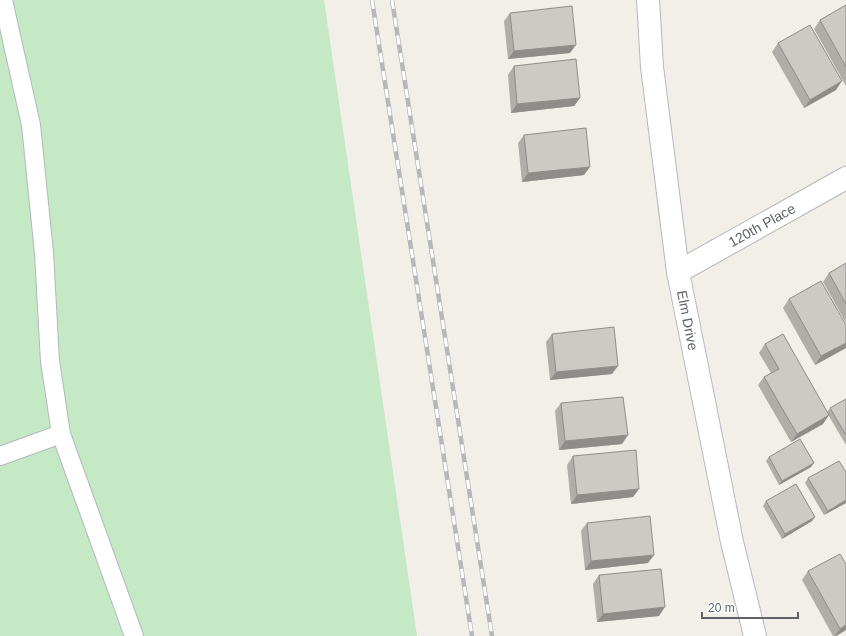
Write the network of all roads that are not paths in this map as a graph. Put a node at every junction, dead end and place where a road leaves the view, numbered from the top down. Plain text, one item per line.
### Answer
1 (3, 0) edge
2 (648, 0) edge
3 (846, 178) edge
4 (678, 272) junction
5 (61, 434) junction
6 (0, 456) edge
7 (134, 636) edge
8 (755, 636) edge

1 - 5 lane
2 - 4 street, Elm Drive
3 - 4 street, 120th Place
4 - 8 street, Elm Drive
5 - 6 lane
5 - 7 lane

